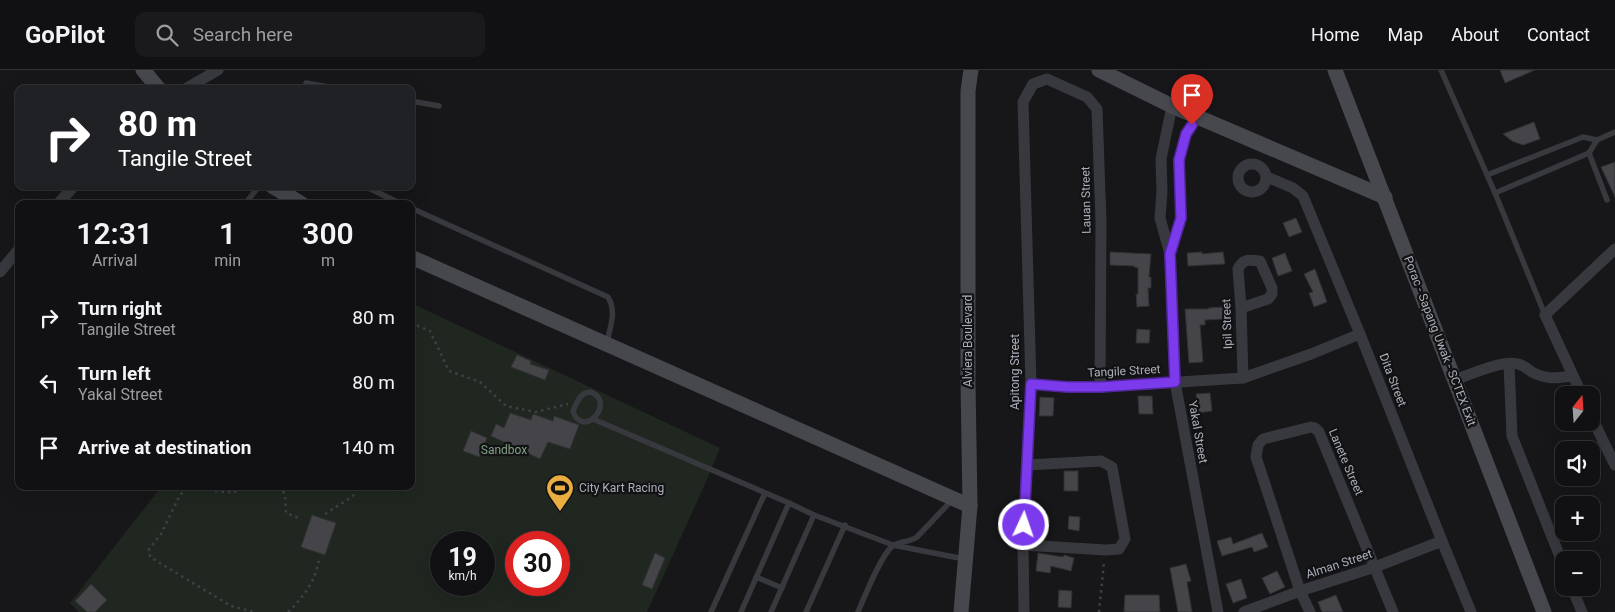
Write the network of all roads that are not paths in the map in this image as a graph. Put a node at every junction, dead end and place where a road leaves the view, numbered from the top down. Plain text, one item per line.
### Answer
1 (142, 70) edge
2 (218, 70) edge
3 (971, 70) edge
4 (1099, 70) edge
5 (1335, 70) edge
6 (1440, 70) edge
7 (1116, 75) edge
8 (306, 83) dead end
9 (155, 85) edge
10 (192, 85) edge
11 (317, 85) edge
12 (415, 102) edge
13 (1023, 102) joint
14 (439, 106) dead end
15 (1172, 106) junction
16 (1197, 117) junction
17 (1615, 132) edge
18 (1597, 140) junction
19 (1589, 153) junction
20 (1487, 175) junction
21 (1267, 178) dead end
22 (70, 190) edge
23 (256, 190) edge
24 (279, 190) edge
25 (372, 190) edge
26 (1162, 191) junction
27 (1180, 191) junction
28 (1495, 193) junction
29 (1385, 197) junction
30 (62, 200) edge
31 (248, 200) edge
32 (295, 200) edge
33 (394, 200) edge
34 (1607, 200) dead end
35 (415, 210) edge
36 (1615, 249) edge
37 (15, 254) edge
38 (1170, 254) junction
39 (415, 259) edge
40 (0, 272) edge
41 (1241, 308) junction
42 (1545, 315) junction
43 (1360, 334) junction
44 (606, 345) junction
45 (1509, 364) junction
46 (1573, 376) junction
47 (1242, 378) junction
48 (1455, 380) junction
49 (1175, 382) junction
50 (1031, 384) junction
51 (1578, 386) edge
52 (1100, 387) junction
53 (592, 419) junction
54 (1598, 431) edge
55 (1027, 465) junction
56 (1615, 465) edge
57 (766, 493) junction
58 (953, 499) junction
59 (789, 503) junction
60 (970, 506) junction
61 (814, 515) junction
62 (845, 526) junction
63 (1442, 541) junction
64 (893, 545) junction
65 (1022, 545) junction
66 (1558, 551) edge
67 (965, 559) junction
68 (1375, 567) junction
69 (756, 577) junction
70 (782, 588) junction
71 (1300, 591) junction
72 (1575, 596) edge
73 (711, 612) edge
74 (741, 612) edge
75 (771, 612) edge
76 (806, 612) edge
77 (858, 612) edge
78 (961, 612) edge
79 (1024, 612) edge
80 (1218, 612) edge
81 (1244, 612) edge
82 (1310, 612) edge
83 (1393, 612) edge
84 (1472, 612) edge
85 (1544, 612) edge
86 (1582, 612) edge

1 - 9 street
2 - 10 street
3 - 60 street, Alviera Boulevard
4 - 7 street
5 - 29 street, Porac - Sapang Uwak - SCTEX Exit
6 - 20 lane
7 - 15 street
8 - 11 lane
12 - 14 lane
13 - 50 street, Apitong Street
13 - 52 street, Lauan Street
15 - 16 street
15 - 26 street, Yakal Street
16 - 27 street, Yakal Street
16 - 29 street
17 - 18 lane
18 - 19 lane
18 - 20 lane
19 - 28 lane
19 - 34 lane
20 - 28 lane
21 - 43 street, Dita Street
22 - 30 street
23 - 31 lane
24 - 32 street
25 - 33 lane
26 - 27 street
26 - 38 street, Yakal Street
27 - 38 street, Yakal Street
28 - 42 lane
29 - 48 street, Porac - Sapang Uwak - SCTEX Exit
35 - 44 lane
36 - 42 street
37 - 40 street
38 - 49 street, Yakal Street
39 - 44 street
41 - 41 street, Ipil Street
41 - 47 street, Ipil Street
42 - 46 street
43 - 47 street, Tangile Street
43 - 63 street, Dita Street
44 - 58 street
45 - 46 street
45 - 48 street
45 - 66 street
46 - 51 street
47 - 49 street, Tangile Street
48 - 85 street, Porac - Sapang Uwak - SCTEX Exit
49 - 52 street, Tangile Street
49 - 80 street, Yakal Street
50 - 52 street, Tangile Street
50 - 55 street, Apitong Street
53 - 53 lane
53 - 57 lane
54 - 56 street
55 - 65 street, Apitong Street
55 - 65 street
57 - 59 lane
57 - 73 lane
58 - 60 street
58 - 64 lane
59 - 61 lane
59 - 69 lane
60 - 67 street, Alviera Boulevard
61 - 62 lane
61 - 70 lane
62 - 64 lane
62 - 76 lane
63 - 68 street, Alman Street
63 - 84 street, Dita Street
64 - 67 lane
64 - 77 lane
65 - 79 street, Apitong Street
67 - 78 street, Alviera Boulevard
68 - 71 street, Alman Street
68 - 71 street, Lanete Street
68 - 83 street
69 - 70 lane
69 - 74 lane
70 - 75 lane
71 - 81 street, Alman Street
71 - 82 street
72 - 86 street

